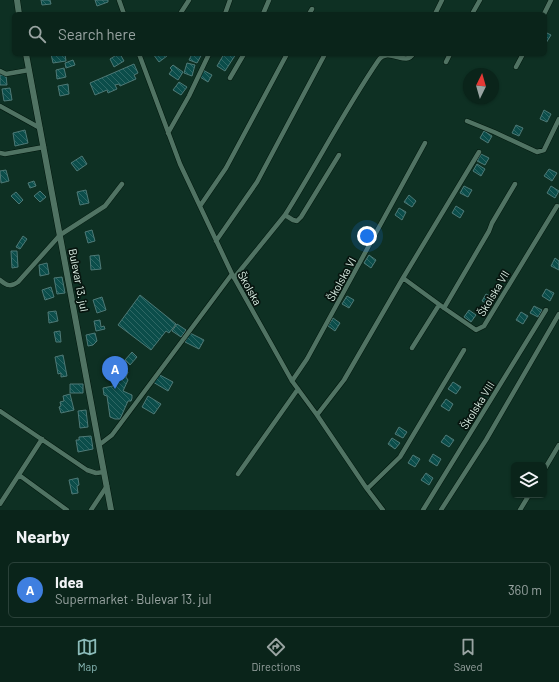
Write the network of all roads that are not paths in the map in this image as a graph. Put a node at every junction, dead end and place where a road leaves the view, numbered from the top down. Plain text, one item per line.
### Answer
1 (17, 0) edge
2 (119, 0) edge
3 (189, 0) edge
4 (230, 0) edge
5 (269, 0) edge
6 (442, 0) edge
7 (480, 0) edge
8 (551, 0) edge
9 (312, 9) dead end
10 (19, 12) edge
11 (123, 12) edge
12 (181, 12) edge
13 (226, 12) edge
14 (264, 12) edge
15 (310, 12) edge
16 (436, 12) edge
17 (473, 12) edge
18 (545, 12) edge
19 (26, 56) edge
20 (140, 56) edge
21 (207, 56) edge
22 (243, 56) edge
23 (286, 56) edge
24 (324, 56) edge
25 (388, 56) edge
26 (395, 56) edge
27 (411, 56) edge
28 (449, 56) edge
29 (522, 56) edge
30 (446, 62) dead end
31 (516, 67) dead end
32 (29, 70) junction
33 (0, 71) edge
34 (230, 78) dead end
35 (0, 106) edge
36 (467, 121) dead end
37 (558, 122) edge
38 (40, 128) junction
39 (168, 134) junction
40 (425, 143) dead end
41 (44, 147) junction
42 (479, 152) dead end
43 (0, 153) edge
44 (339, 155) dead end
45 (122, 184) dead end
46 (515, 184) dead end
47 (200, 206) junction
48 (557, 206) dead end
49 (285, 215) junction
50 (60, 235) junction
51 (216, 241) junction
52 (233, 276) junction
53 (403, 278) junction
54 (0, 280) edge
55 (439, 305) junction
56 (444, 308) junction
57 (546, 310) dead end
58 (559, 314) edge
59 (412, 348) dead end
60 (464, 350) dead end
61 (292, 381) junction
62 (298, 389) junction
63 (1, 413) edge
64 (317, 415) junction
65 (42, 439) junction
66 (99, 445) junction
67 (559, 445) edge
68 (547, 465) edge
69 (104, 472) junction
70 (238, 474) dead end
71 (19, 475) junction
72 (107, 486) junction
73 (367, 489) junction
74 (527, 498) edge
75 (0, 504) edge
76 (67, 510) edge
77 (91, 510) edge
78 (111, 510) edge
79 (383, 510) edge
80 (423, 510) edge
81 (441, 510) edge
82 (520, 510) edge

1 - 10 street
2 - 11 street
3 - 12 street
4 - 13 street
5 - 14 street
6 - 16 street
7 - 17 street
8 - 18 street
9 - 15 street
19 - 32 street, Bulevar 13. jul
20 - 39 street, Školska
21 - 39 street
22 - 34 street
23 - 47 street
24 - 51 street
25 - 49 street
26 - 27 street
28 - 30 street
29 - 31 street
32 - 33 street
32 - 38 street, Bulevar 13. jul
35 - 38 street
36 - 37 street
38 - 41 street, Bulevar 13. jul
39 - 47 street, Školska
40 - 61 street, Školska VI
41 - 43 street
41 - 50 street, Bulevar 13. jul
42 - 53 street
44 - 49 street
45 - 50 street
46 - 56 street
47 - 51 street, Školska
48 - 56 street, Školska VII
49 - 52 street
50 - 54 street
50 - 66 street, Bulevar 13. jul
51 - 52 street, Školska
52 - 61 street, Školska
52 - 66 street
53 - 55 street, Školska VII
53 - 64 street
55 - 56 street, Školska VII
55 - 59 street
57 - 80 street, Školska VIII
58 - 81 street
60 - 73 street
61 - 62 street, Školska
62 - 64 street, Školska
62 - 70 street
63 - 65 street
64 - 73 street, Školska
65 - 69 street
65 - 71 street
66 - 69 street, Bulevar 13. jul
67 - 68 street
69 - 72 street, Bulevar 13. jul
71 - 75 street
71 - 76 street
72 - 77 street
72 - 78 street, Bulevar 13. jul
73 - 79 street, Školska
74 - 82 street

